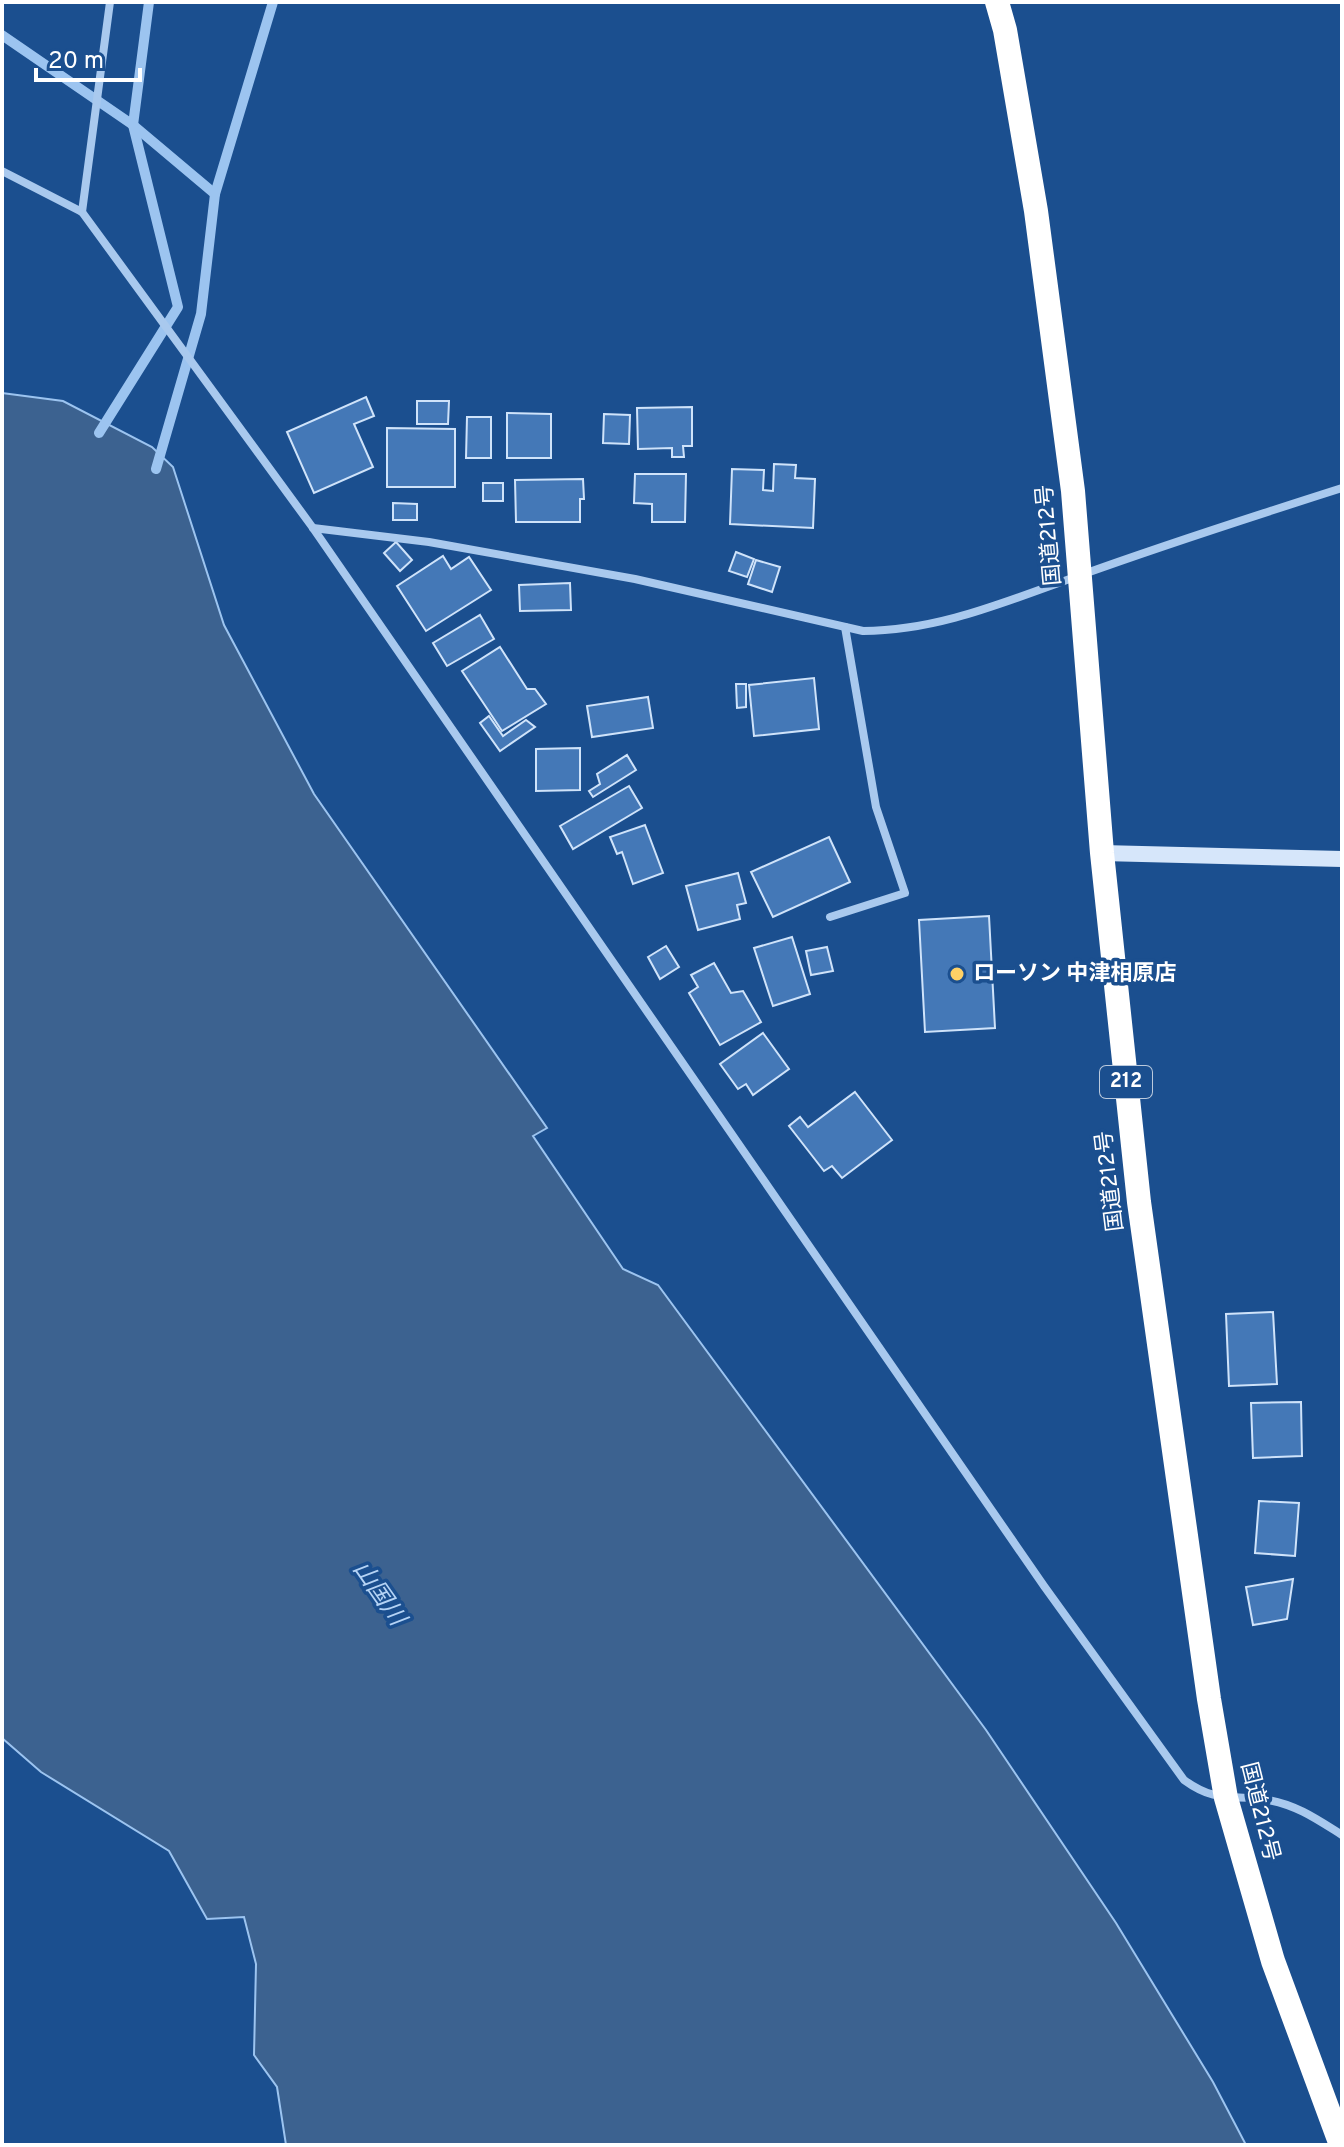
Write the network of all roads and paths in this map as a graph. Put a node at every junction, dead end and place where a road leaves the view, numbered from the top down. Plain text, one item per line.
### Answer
1 (110, 2) edge
2 (997, 2) edge
3 (2, 171) edge
4 (82, 212) junction
5 (1342, 488) edge
6 (313, 528) junction
7 (1080, 575) junction
8 (845, 627) junction
9 (1102, 853) junction
10 (1342, 859) edge
11 (830, 917) dead end
12 (1226, 1798) junction
13 (1342, 1835) edge
14 (1341, 2145) edge

1 - 4 street
2 - 7 highway, 国道212号 / 212
3 - 4 street
4 - 6 street
5 - 7 street
6 - 8 street
6 - 12 street
7 - 8 street
7 - 9 highway, 国道212号 / 212
8 - 11 street
9 - 10 street
9 - 12 highway, 国道212号 / 212
12 - 13 street
12 - 14 highway, 国道212号 / 212

